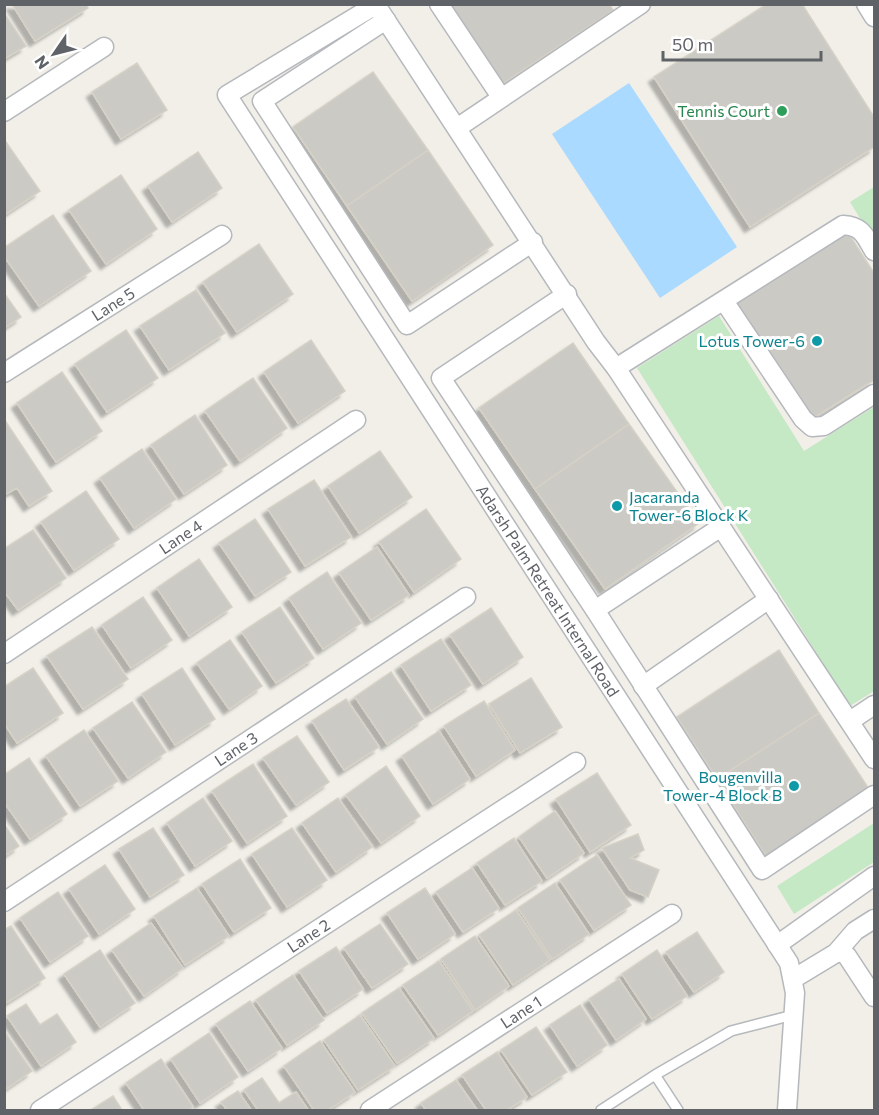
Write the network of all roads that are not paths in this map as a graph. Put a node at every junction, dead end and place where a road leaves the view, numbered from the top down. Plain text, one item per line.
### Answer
1 (439, 4) edge
2 (641, 4) edge
3 (866, 4) edge
4 (380, 10) edge
5 (874, 17) edge
6 (104, 47) dead end
7 (501, 98) junction
8 (4, 112) edge
9 (457, 128) junction
10 (222, 235) dead end
11 (533, 242) junction
12 (874, 251) edge
13 (567, 294) junction
14 (724, 301) junction
15 (616, 368) junction
16 (4, 373) edge
17 (874, 394) edge
18 (356, 420) dead end
19 (721, 527) junction
20 (465, 597) dead end
21 (769, 599) junction
22 (595, 610) junction
23 (4, 654) edge
24 (644, 686) junction
25 (874, 705) edge
26 (850, 721) junction
27 (874, 759) edge
28 (576, 762) dead end
29 (874, 795) edge
30 (874, 876) edge
31 (4, 902) edge
32 (672, 914) dead end
33 (874, 919) edge
34 (777, 945) junction
35 (837, 953) junction
36 (794, 980) junction
37 (874, 996) edge
38 (793, 1015) junction
39 (655, 1075) junction
40 (40, 1110) edge
41 (370, 1110) edge
42 (601, 1110) edge
43 (678, 1110) edge
44 (788, 1110) edge

1 - 7 street
2 - 7 street
3 - 5 street
4 - 9 street
4 - 11 street
4 - 34 street, Adarsh Palm Retreat Internal Road
6 - 8 street
7 - 9 street
9 - 11 street
10 - 16 street, Lane 5
11 - 13 street
12 - 14 street
13 - 15 street
13 - 22 street
14 - 15 street
14 - 17 street
15 - 19 street
18 - 23 street, Lane 4
19 - 21 street
19 - 22 street
20 - 31 street, Lane 3
21 - 24 street
21 - 26 street
22 - 24 street
24 - 29 street
25 - 26 street
26 - 27 street
28 - 40 street, Lane 2
30 - 34 street
32 - 41 street, Lane 1
33 - 35 street
34 - 36 street, Adarsh Palm Retreat Internal Road
35 - 36 street
35 - 37 street
36 - 38 street, Adarsh Palm Retreat Internal Road
38 - 39 lane
38 - 44 street, Adarsh Palm Retreat Internal Road
39 - 42 lane
39 - 43 lane

